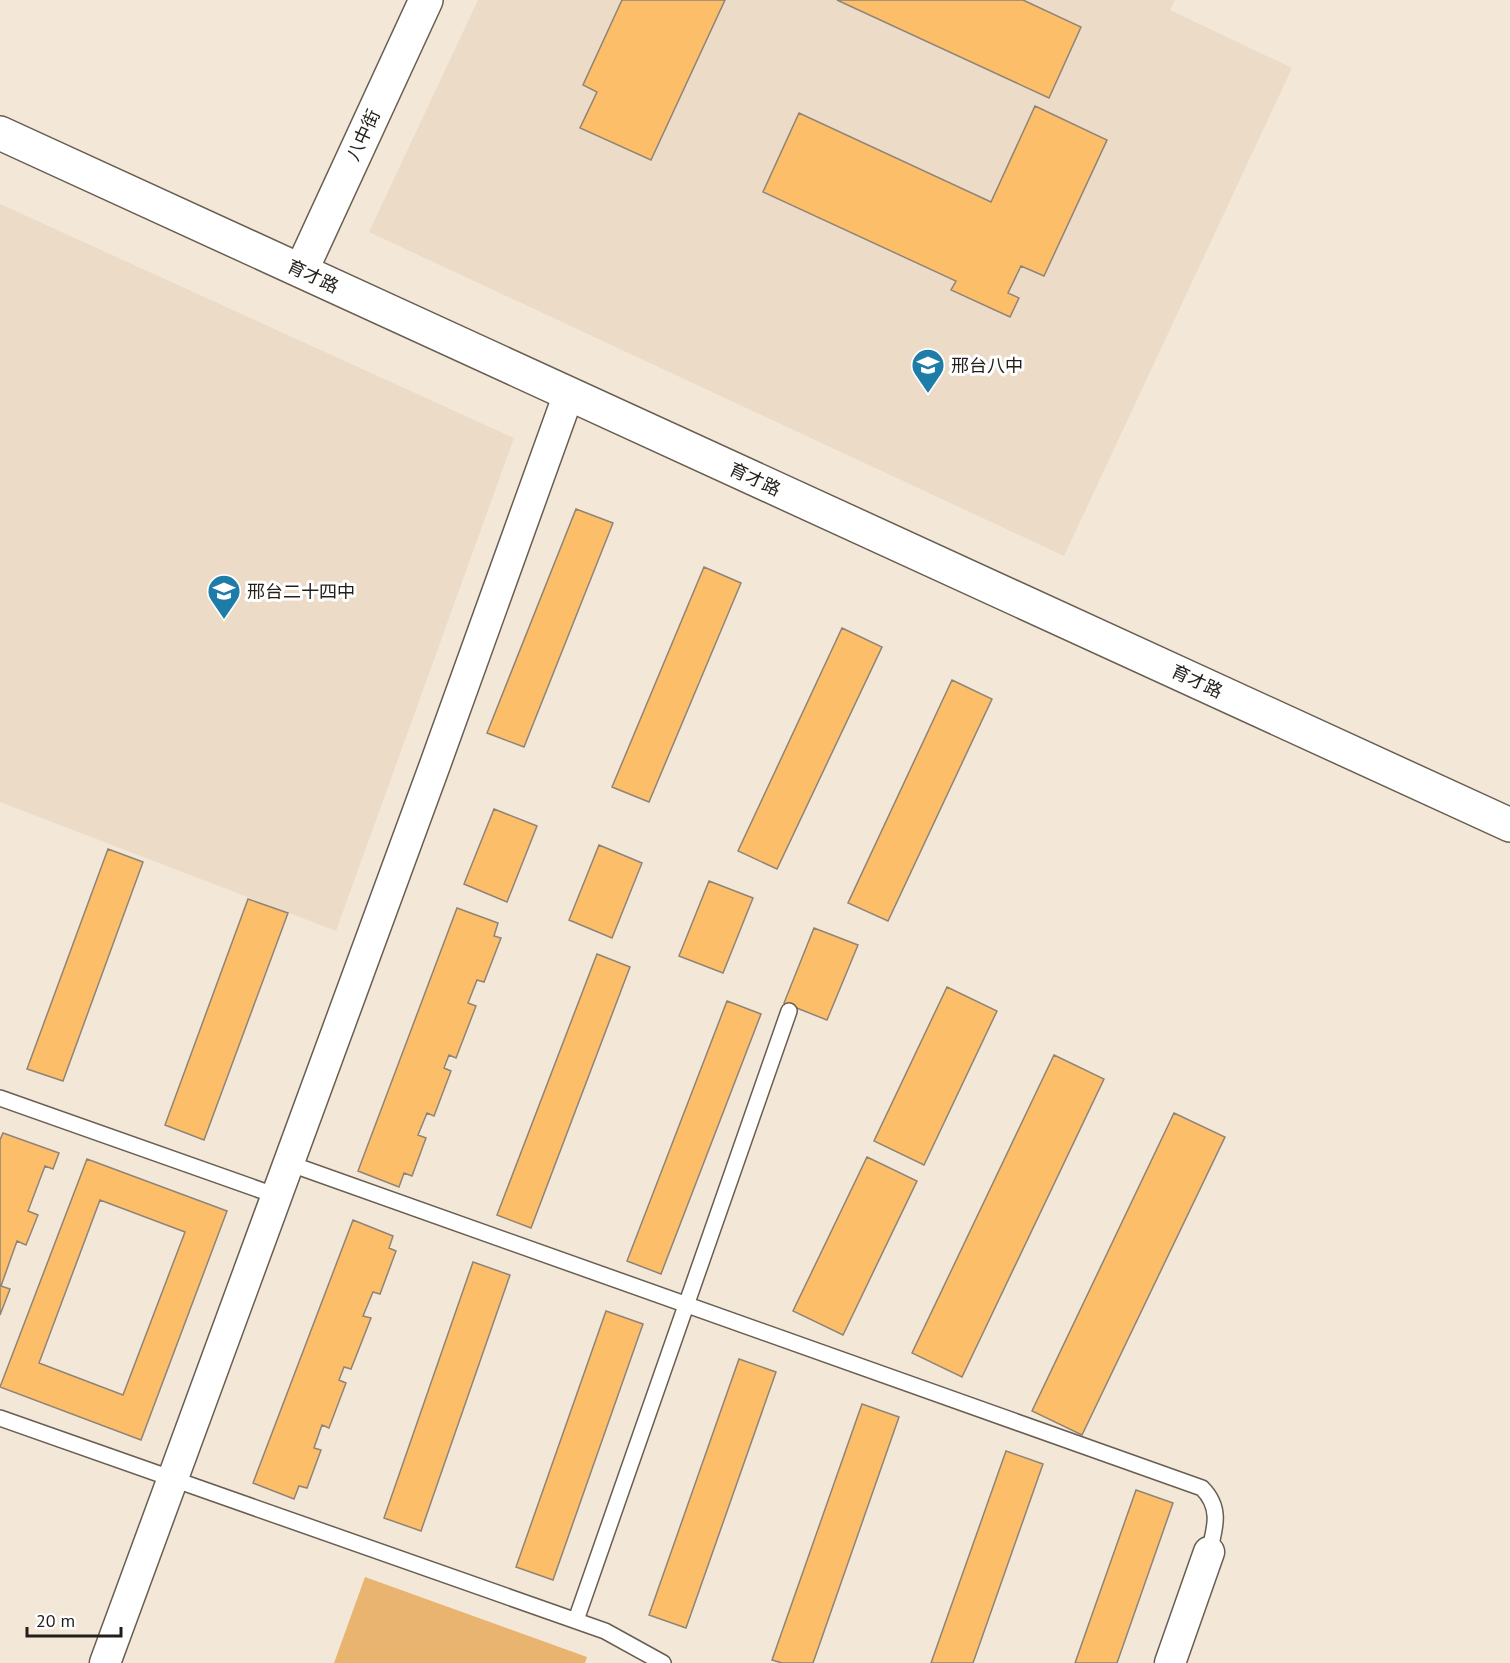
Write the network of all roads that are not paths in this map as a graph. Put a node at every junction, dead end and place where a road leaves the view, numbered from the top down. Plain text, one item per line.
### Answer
1 (426, 0) edge
2 (0, 133) edge
3 (301, 271) junction
4 (569, 393) junction
5 (1510, 825) edge
6 (789, 1011) dead end
7 (0, 1098) edge
8 (288, 1163) junction
9 (277, 1196) junction
10 (686, 1304) junction
11 (0, 1418) edge
12 (172, 1480) junction
13 (1209, 1552) joint
14 (576, 1620) junction
15 (105, 1663) edge
16 (663, 1663) edge
17 (1170, 1663) edge

1 - 3 street, 八中街
2 - 3 street, 育才路
3 - 4 street, 育才路
4 - 5 street, 育才路
4 - 8 street
6 - 10 lane
7 - 9 lane
8 - 9 street
8 - 10 lane
9 - 12 street
10 - 13 lane
10 - 14 lane
11 - 12 lane
12 - 14 lane
12 - 15 street
13 - 17 street
14 - 16 lane

